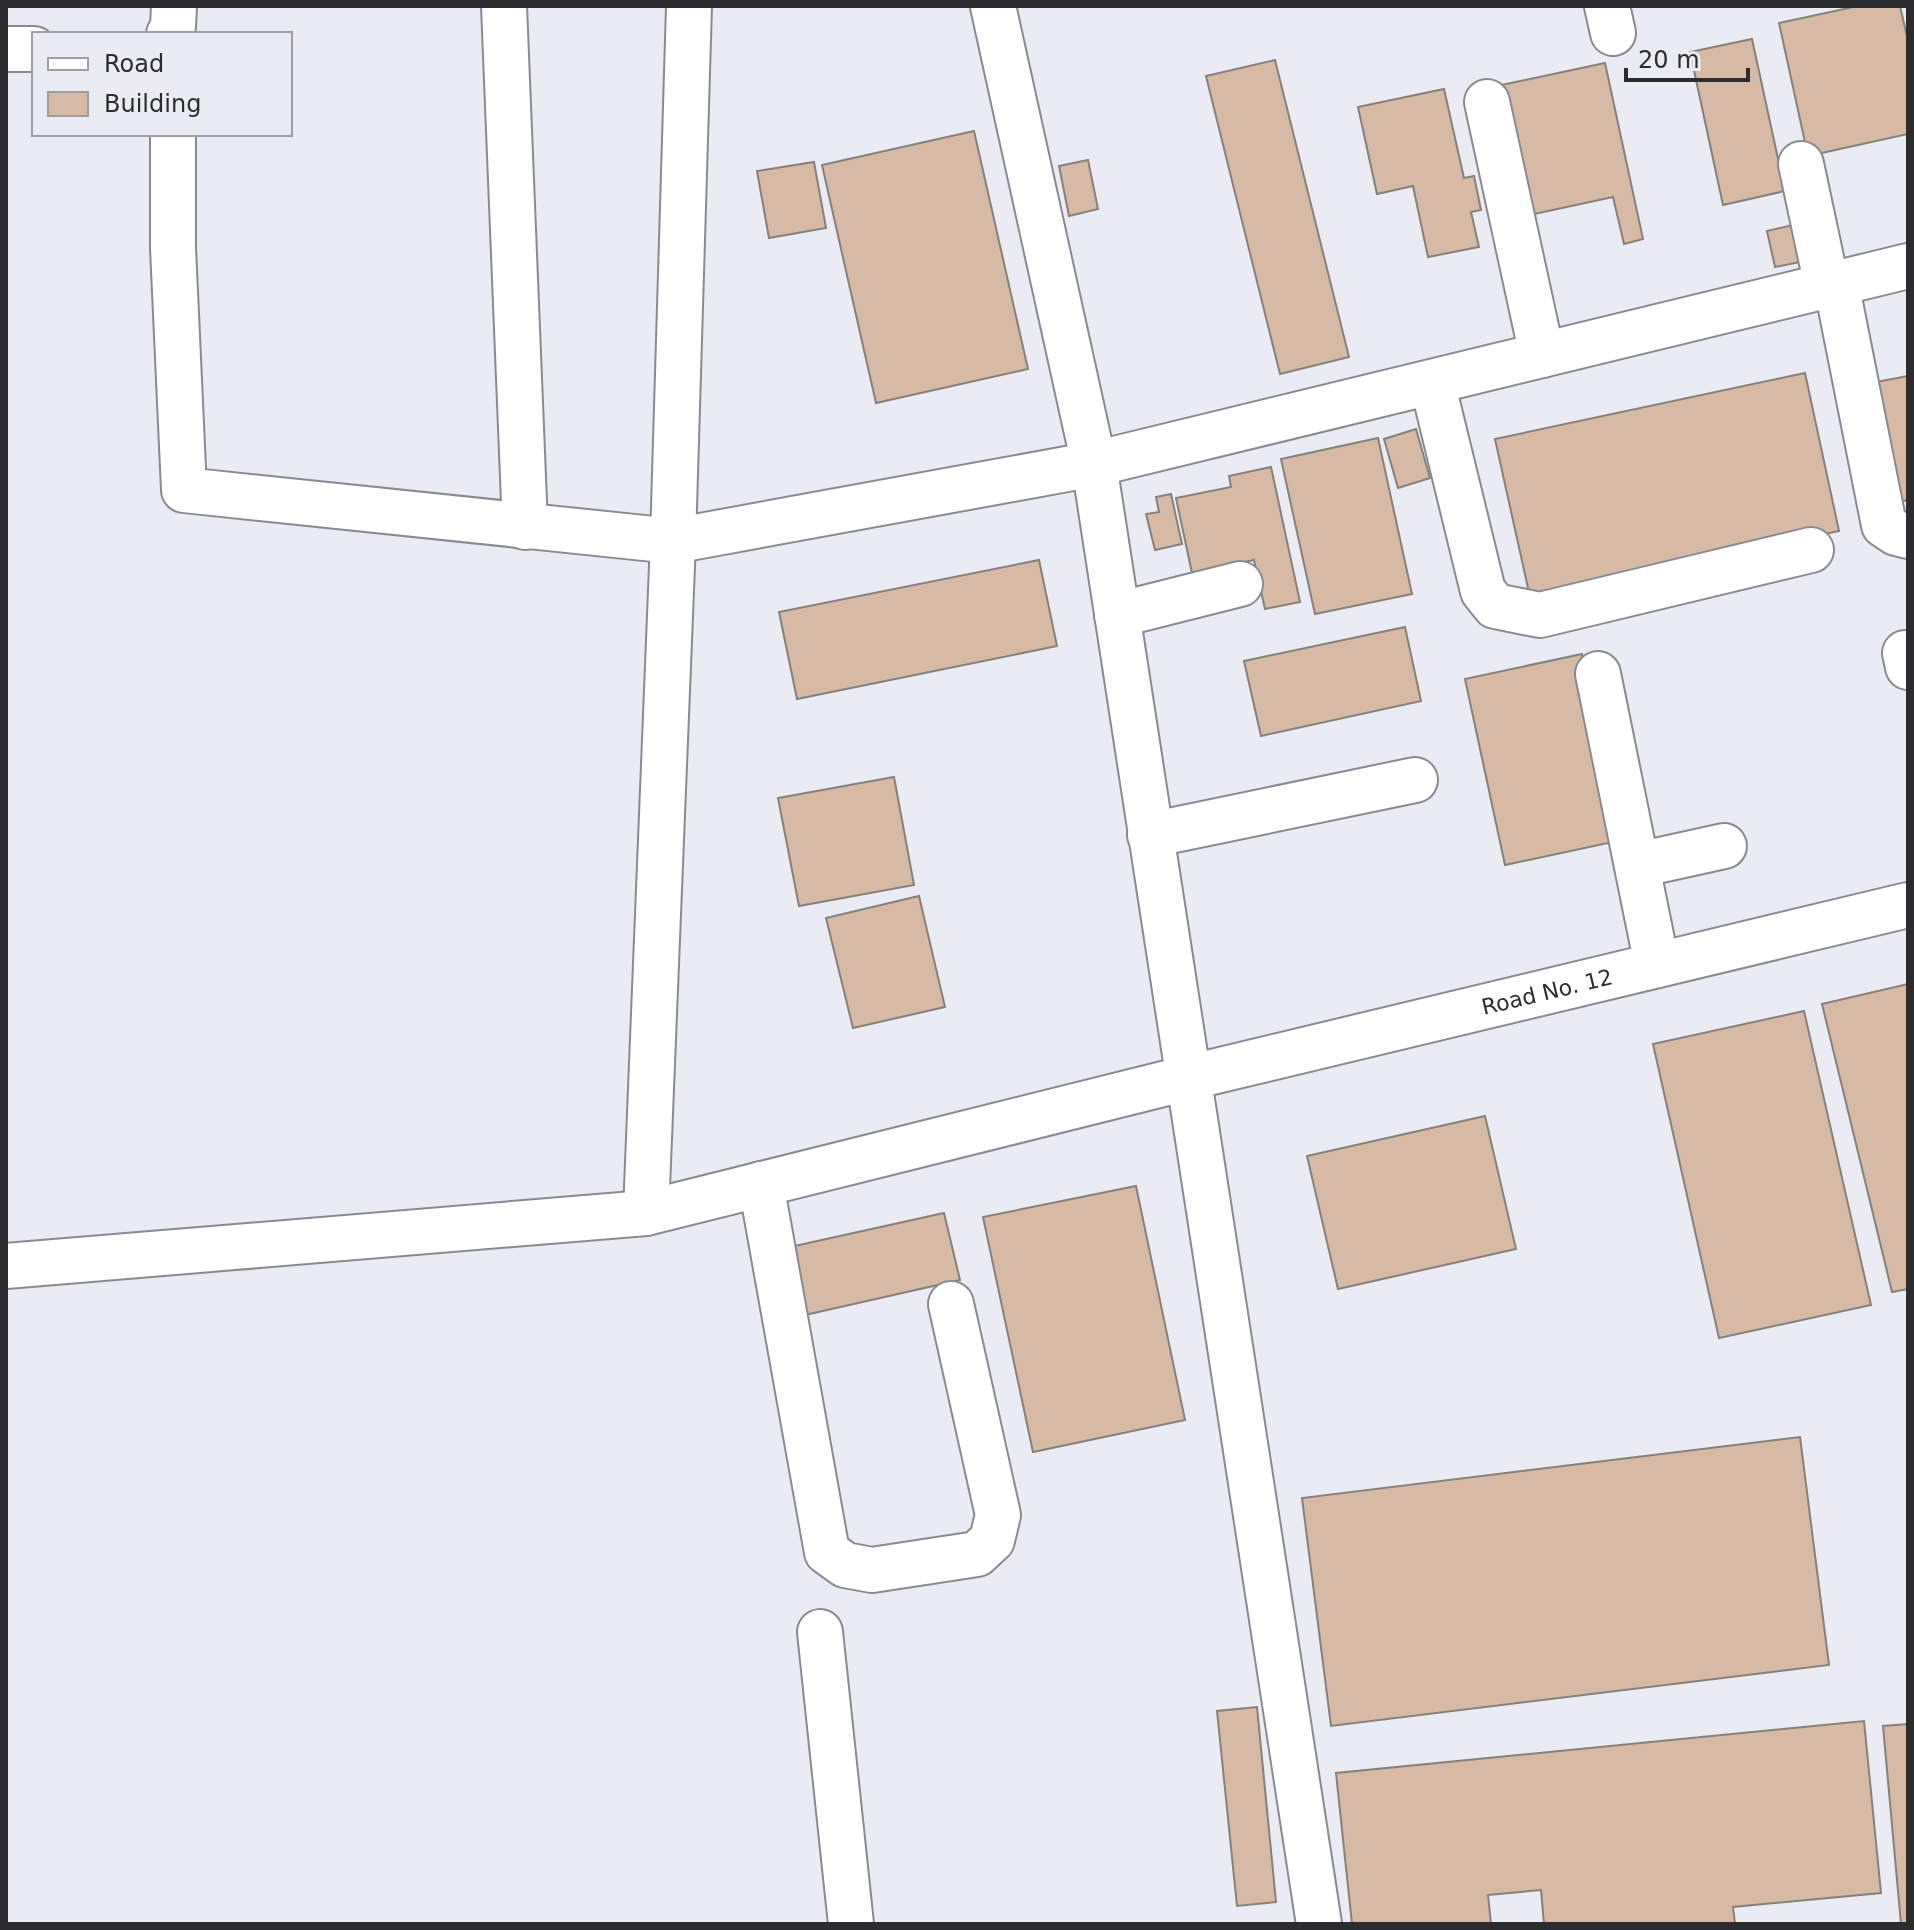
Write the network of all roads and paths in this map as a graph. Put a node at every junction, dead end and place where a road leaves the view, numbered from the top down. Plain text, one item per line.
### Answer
1 (504, 6) edge
2 (689, 6) edge
3 (993, 6) edge
4 (6, 49) edge
5 (32, 49) edge
6 (1487, 102) dead end
7 (173, 136) edge
8 (1801, 164) dead end
9 (1908, 266) edge
10 (1832, 284) junction
11 (1542, 355) junction
12 (1432, 382) junction
13 (1094, 464) junction
14 (525, 527) junction
15 (1908, 536) edge
16 (673, 541) junction
17 (1811, 550) dead end
18 (1240, 584) dead end
19 (1117, 615) junction
20 (1598, 674) dead end
21 (1415, 780) dead end
22 (1150, 835) junction
23 (1724, 846) dead end
24 (1638, 865) junction
25 (1908, 905) edge
26 (1657, 965) junction
27 (1187, 1078) junction
28 (761, 1184) junction
29 (646, 1213) junction
30 (6, 1266) edge
31 (951, 1304) dead end
32 (820, 1632) dead end
33 (851, 1924) edge
34 (1319, 1924) edge

1 - 14 street
2 - 16 street
3 - 13 street
4 - 5 street
6 - 11 street
7 - 14 street
8 - 10 street
9 - 10 street
10 - 11 street
10 - 15 street
11 - 12 street
12 - 13 street
12 - 17 street
13 - 16 street
13 - 19 street
14 - 16 street
16 - 29 street
18 - 19 street
19 - 22 street
20 - 24 street
21 - 22 street
22 - 27 street
23 - 24 street
24 - 26 street
25 - 26 street, Road No. 12
26 - 27 street, Road No. 12
27 - 28 street, Road No. 12
27 - 34 street
28 - 29 street, Road No. 12
28 - 31 street
29 - 30 street, Road No. 12
32 - 33 street

